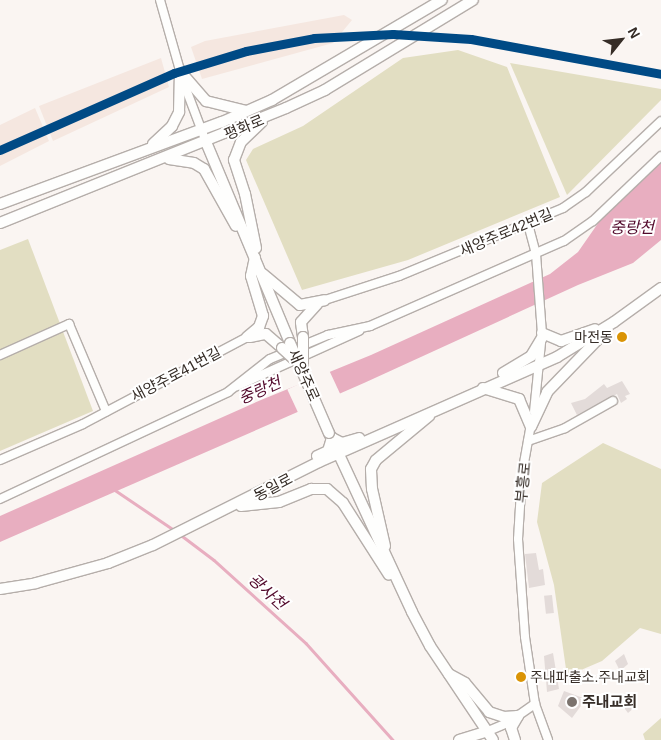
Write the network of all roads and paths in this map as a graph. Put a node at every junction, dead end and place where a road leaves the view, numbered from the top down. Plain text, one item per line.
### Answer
1 (160, 0) edge
2 (442, 0) edge
3 (473, 0) edge
4 (180, 70) junction
5 (246, 111) junction
6 (266, 117) junction
7 (661, 121) edge
8 (200, 129) junction
9 (206, 142) junction
10 (150, 148) junction
11 (661, 156) edge
12 (165, 158) junction
13 (0, 204) edge
14 (0, 223) edge
15 (528, 224) junction
16 (536, 254) junction
17 (254, 255) junction
18 (261, 272) junction
19 (661, 288) edge
20 (325, 300) junction
21 (614, 322) junction
22 (542, 335) junction
23 (247, 337) junction
24 (286, 345) junction
25 (0, 355) edge
26 (540, 365) junction
27 (302, 368) junction
28 (479, 390) junction
29 (613, 401) dead end
30 (106, 411) junction
31 (434, 412) junction
32 (406, 423) junction
33 (531, 427) junction
34 (330, 435) junction
35 (528, 441) junction
36 (340, 453) junction
37 (0, 460) edge
38 (268, 489) junction
39 (0, 499) edge
40 (235, 507) junction
41 (384, 551) junction
42 (0, 589) edge
43 (403, 593) junction
44 (449, 674) junction
45 (535, 704) junction
46 (518, 716) junction
47 (489, 736) edge
48 (459, 740) edge
49 (515, 740) edge
50 (548, 740) edge

1 - 4 street, 새양주로
2 - 5 main road, 평화로
3 - 6 main road, 평화로
4 - 5 main road
4 - 8 street, 새양주로
4 - 10 main road
5 - 8 main road, 평화로
6 - 9 main road, 평화로
6 - 18 main road
7 - 15 street, 새양주로42번길
8 - 9 street, 새양주로
8 - 10 main road, 평화로
9 - 12 main road, 평화로
9 - 17 main road, 새양주로
10 - 13 main road, 평화로
11 - 16 street
12 - 14 main road, 평화로
12 - 17 main road
15 - 16 street, 부흥로
15 - 20 street, 새양주로42번길
16 - 22 street, 부흥로
16 - 39 street
17 - 18 main road, 새양주로
17 - 23 main road
18 - 20 main road
18 - 24 main road, 새양주로
19 - 21 main road
20 - 27 main road, bridge
21 - 22 main road
21 - 26 main road
21 - 33 main road
22 - 26 street, 부흥로
22 - 28 main road
23 - 24 main road
23 - 30 street, 새양주로41번길
24 - 27 main road, 새양주로, bridge
25 - 30 street
26 - 28 main road, 동일로
26 - 33 street, 부흥로
27 - 34 main road, 새양주로, bridge
28 - 31 main road, 동일로
28 - 33 main road
29 - 35 street
30 - 37 street, 새양주로41번길
31 - 32 main road, 동일로
31 - 41 main road
32 - 34 main road
32 - 36 main road, 동일로
33 - 35 street, 부흥로
34 - 36 main road, 새양주로
34 - 38 main road
35 - 45 street, 부흥로
36 - 38 main road, 동일로
36 - 41 main road, 새양주로
38 - 40 main road, 동일로
40 - 42 main road, 동일로
40 - 43 main road
41 - 43 main road, 새양주로
43 - 44 main road, 새양주로
44 - 46 main road
44 - 47 main road, 새양주로
45 - 46 street
45 - 50 street, 부흥로
46 - 47 street
46 - 49 main road
47 - 48 main road

